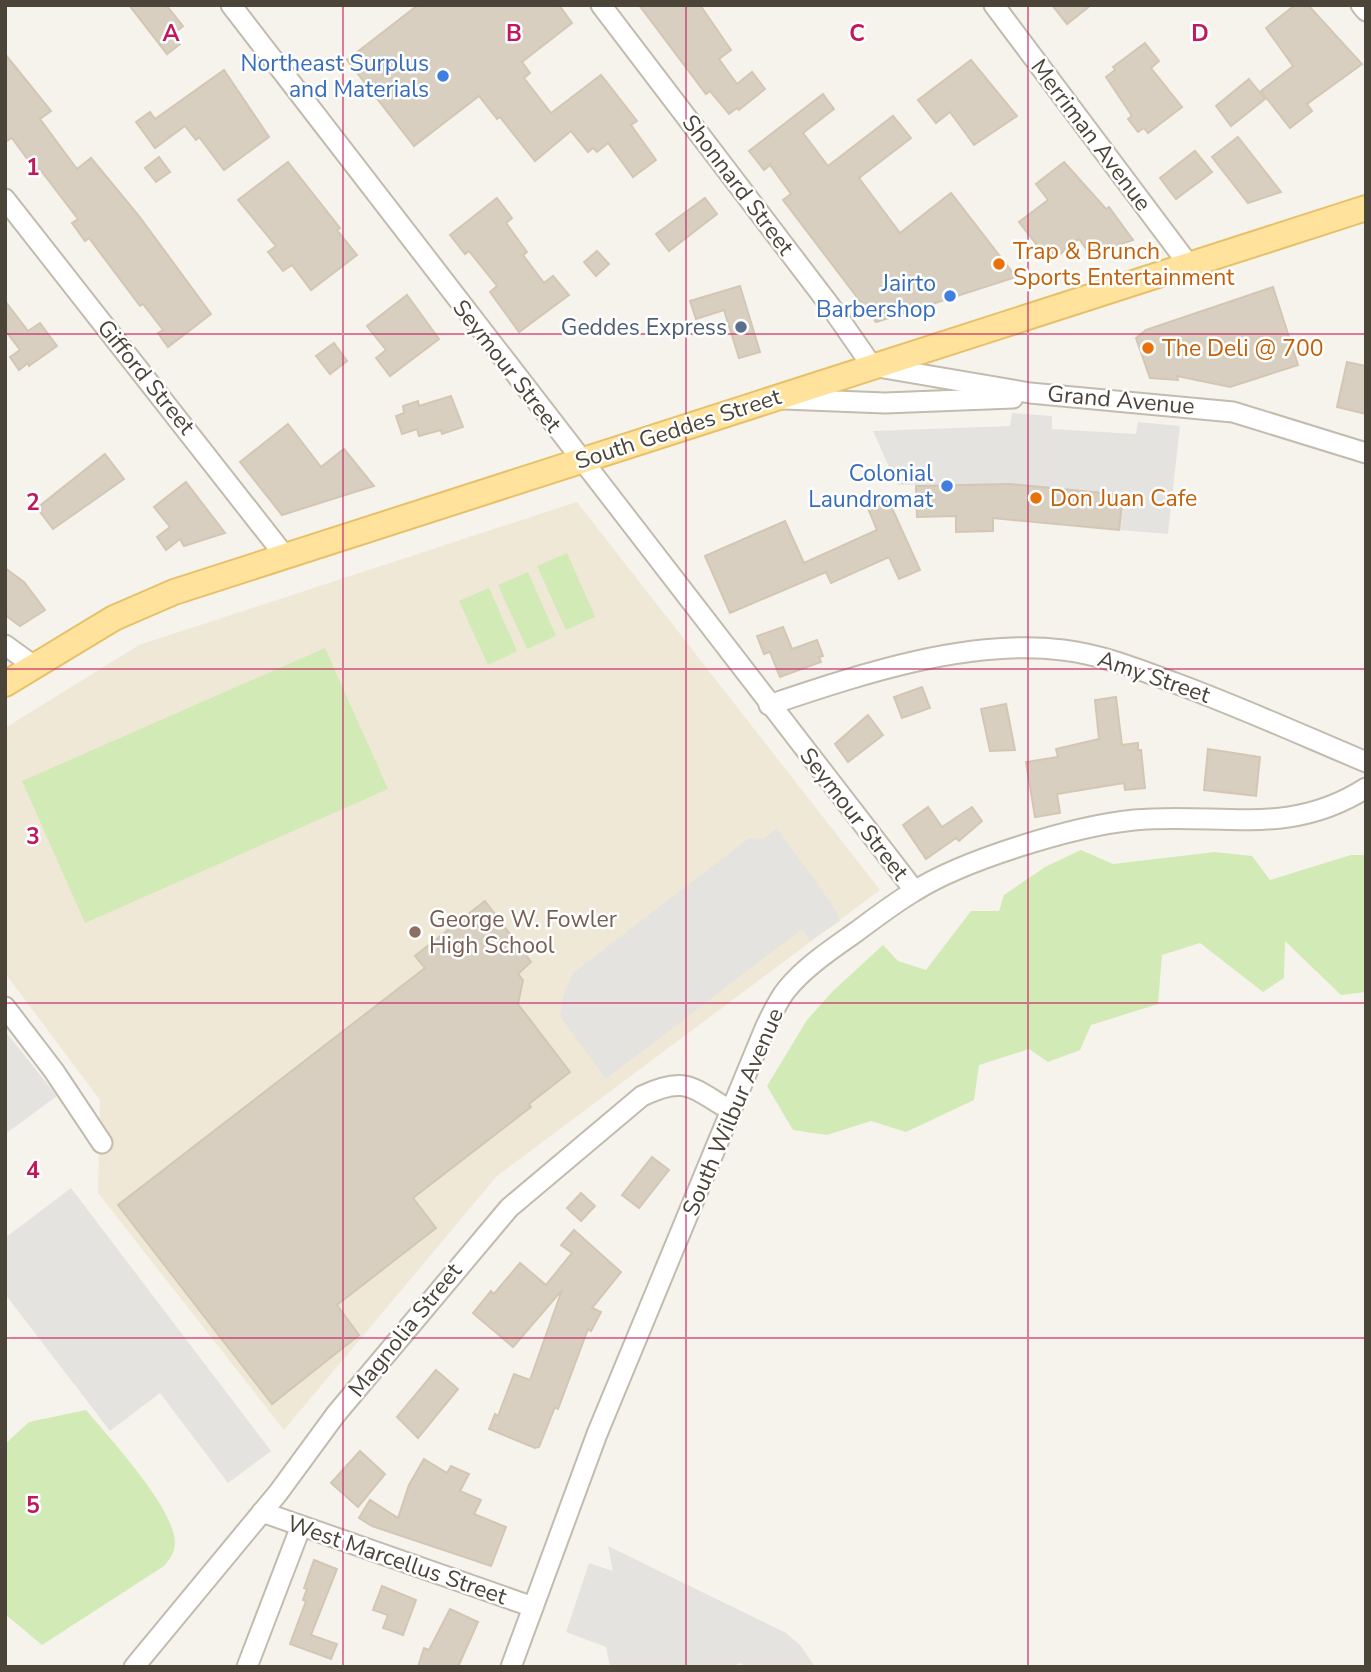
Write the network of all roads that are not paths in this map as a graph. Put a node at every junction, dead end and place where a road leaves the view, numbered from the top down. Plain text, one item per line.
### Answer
1 (231, 5) edge
2 (601, 5) edge
3 (994, 5) edge
4 (1361, 5) edge
5 (1366, 11) edge
6 (5, 199) edge
7 (1366, 208) edge
8 (1189, 265) junction
9 (872, 366) junction
10 (1030, 393) junction
11 (774, 399) junction
12 (1366, 453) edge
13 (580, 460) junction
14 (285, 556) junction
15 (5, 645) edge
16 (34, 666) junction
17 (5, 684) edge
18 (769, 705) junction
19 (1366, 762) edge
20 (1366, 788) edge
21 (914, 890) junction
22 (5, 1007) edge
23 (730, 1110) junction
24 (102, 1143) dead end
25 (262, 1512) junction
26 (301, 1526) junction
27 (533, 1607) junction
28 (134, 1667) edge
29 (247, 1667) edge
30 (511, 1667) edge

1 - 13 street, Seymour Street
2 - 9 street, Shonnard Street
3 - 8 street, Merriman Avenue
4 - 5 street
6 - 14 street, Gifford Street
7 - 8 main road, South Geddes Street
8 - 9 main road, South Geddes Street
9 - 10 street, Grand Avenue
9 - 11 main road, South Geddes Street
10 - 11 street
10 - 12 street, Grand Avenue
11 - 13 main road, South Geddes Street
13 - 14 main road, South Geddes Street
13 - 18 street, Seymour Street
14 - 16 main road, South Geddes Street
15 - 16 street
16 - 17 main road, South Geddes Street
18 - 19 street, Amy Street
18 - 21 street, Seymour Street
20 - 21 street, South Wilbur Avenue
21 - 23 street, South Wilbur Avenue
22 - 24 street
23 - 25 street, Magnolia Street
23 - 27 street, South Wilbur Avenue
25 - 26 street, West Marcellus Street
25 - 28 street, Magnolia Street
26 - 27 street, West Marcellus Street
26 - 29 street
27 - 30 street, South Wilbur Avenue

